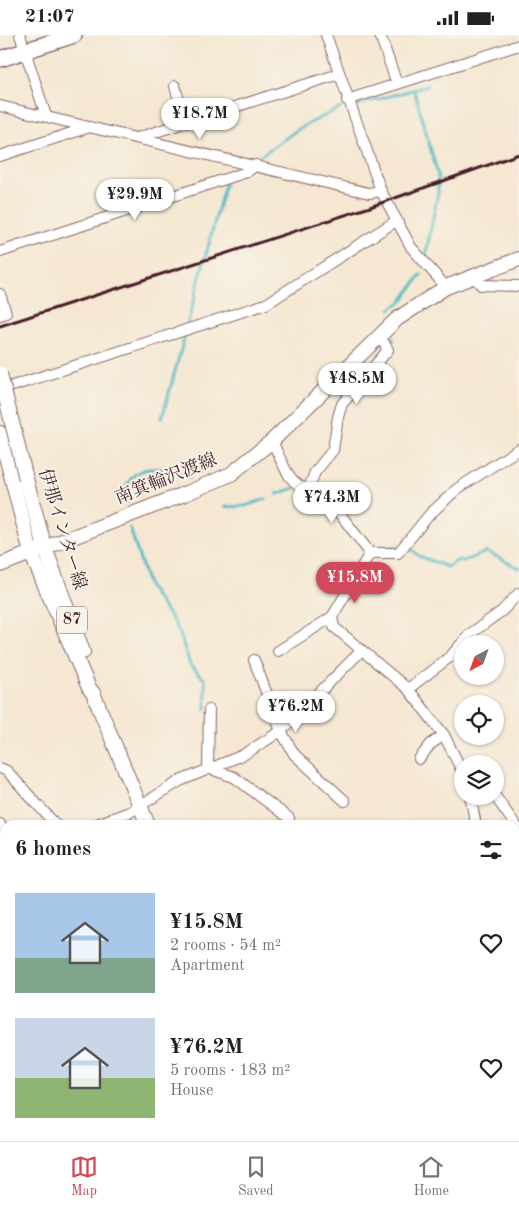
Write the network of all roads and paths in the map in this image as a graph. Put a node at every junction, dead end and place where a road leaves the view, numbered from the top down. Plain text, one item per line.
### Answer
1 (20, 35) edge
2 (74, 35) edge
3 (326, 35) edge
4 (380, 35) edge
5 (519, 45) edge
6 (26, 50) junction
7 (0, 59) edge
8 (339, 75) junction
9 (397, 84) junction
10 (175, 86) dead end
11 (347, 100) junction
12 (0, 106) edge
13 (46, 116) junction
14 (185, 123) junction
15 (91, 127) junction
16 (139, 137) junction
17 (0, 156) edge
18 (256, 165) junction
19 (380, 191) junction
20 (396, 221) junction
21 (0, 252) edge
22 (519, 259) edge
23 (473, 276) junction
24 (519, 286) edge
25 (446, 287) junction
26 (0, 294) edge
27 (0, 315) edge
28 (380, 336) junction
29 (0, 374) edge
30 (0, 390) edge
31 (0, 433) edge
32 (272, 441) junction
33 (519, 449) edge
34 (19, 481) junction
35 (309, 488) junction
36 (46, 548) junction
37 (31, 553) junction
38 (370, 553) junction
39 (0, 565) edge
40 (519, 593) edge
41 (332, 617) junction
42 (278, 651) dead end
43 (361, 651) junction
44 (254, 660) dead end
45 (408, 689) junction
46 (93, 693) junction
47 (208, 710) dead end
48 (281, 731) junction
49 (444, 735) junction
50 (454, 755) edge
51 (419, 759) dead end
52 (0, 768) edge
53 (208, 768) junction
54 (345, 801) dead end
55 (472, 805) edge
56 (504, 805) edge
57 (140, 806) junction
58 (289, 817) dead end
59 (515, 817) edge
60 (51, 820) edge
61 (106, 820) edge
62 (146, 820) edge
63 (475, 820) edge

1 - 6 street
2 - 6 highway
3 - 8 street
4 - 9 street
5 - 9 street
6 - 7 highway
6 - 13 street
8 - 11 street
8 - 14 street
9 - 11 street
10 - 14 street
11 - 19 street
12 - 13 street
13 - 15 street
14 - 16 street
15 - 16 street
15 - 17 street
16 - 18 street
18 - 19 street
18 - 21 street
19 - 20 street
20 - 25 street
20 - 30 street
22 - 23 main road, 南箕輪沢渡線
23 - 24 street
23 - 25 main road, 南箕輪沢渡線
25 - 28 main road, 南箕輪沢渡線
26 - 27 street
28 - 32 main road, 南箕輪沢渡線
28 - 35 street
29 - 34 main road, 伊那インター線 / 87, bridge
31 - 34 main road, 伊那インター線 / 87
32 - 35 street
32 - 36 main road, 南箕輪沢渡線
33 - 38 street
34 - 36 main road, 伊那インター線 / 87
34 - 37 main road, 伊那インター線 / 87
35 - 38 street
36 - 37 main road, 南箕輪沢渡線
36 - 46 main road, 伊那インター線 / 87
37 - 39 main road, 南箕輪沢渡線
37 - 46 main road, 伊那インター線 / 87
38 - 41 street
40 - 45 street
41 - 42 street
41 - 43 street
43 - 45 street
43 - 48 street
44 - 48 street
45 - 49 street
46 - 57 main road, 伊那インター線 / 87
47 - 53 street
48 - 53 street
48 - 54 street
49 - 50 street
49 - 51 street
52 - 60 street
53 - 57 street
53 - 58 street
55 - 63 street
56 - 59 street
57 - 61 street
57 - 62 main road, 伊那インター線 / 87

